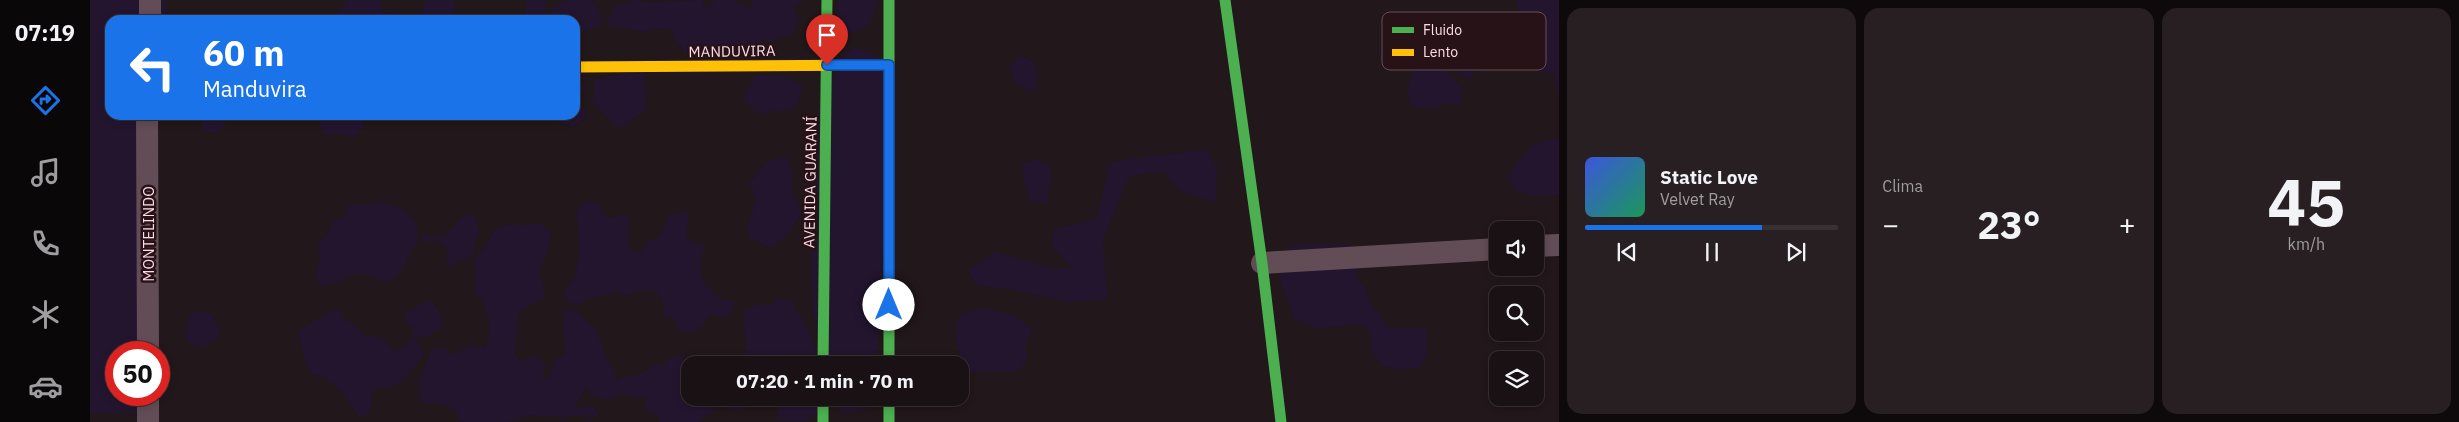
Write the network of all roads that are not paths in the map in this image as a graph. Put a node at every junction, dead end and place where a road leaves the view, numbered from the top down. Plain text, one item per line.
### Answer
1 (150, 0) edge
2 (827, 0) edge
3 (889, 0) edge
4 (1225, 0) edge
5 (150, 15) edge
6 (827, 65) junction
7 (889, 65) junction
8 (580, 67) edge
9 (147, 120) edge
10 (1559, 245) edge
11 (1544, 246) edge
12 (1489, 250) edge
13 (1262, 263) junction
14 (148, 341) edge
15 (823, 356) edge
16 (889, 356) edge
17 (148, 406) edge
18 (823, 406) edge
19 (889, 406) edge
20 (148, 422) edge
21 (822, 422) edge
22 (889, 422) edge
23 (1281, 422) edge

1 - 5 street
2 - 6 main road, AVENIDA GUARANÍ
3 - 7 main road
4 - 13 main road
6 - 7 main road, MANDUVIRA
6 - 8 main road, MANDUVIRA
6 - 15 main road, AVENIDA GUARANÍ
7 - 16 main road
9 - 14 street, MONTELINDO
10 - 11 street
12 - 13 street
13 - 23 main road
17 - 20 street
18 - 21 main road
19 - 22 main road

